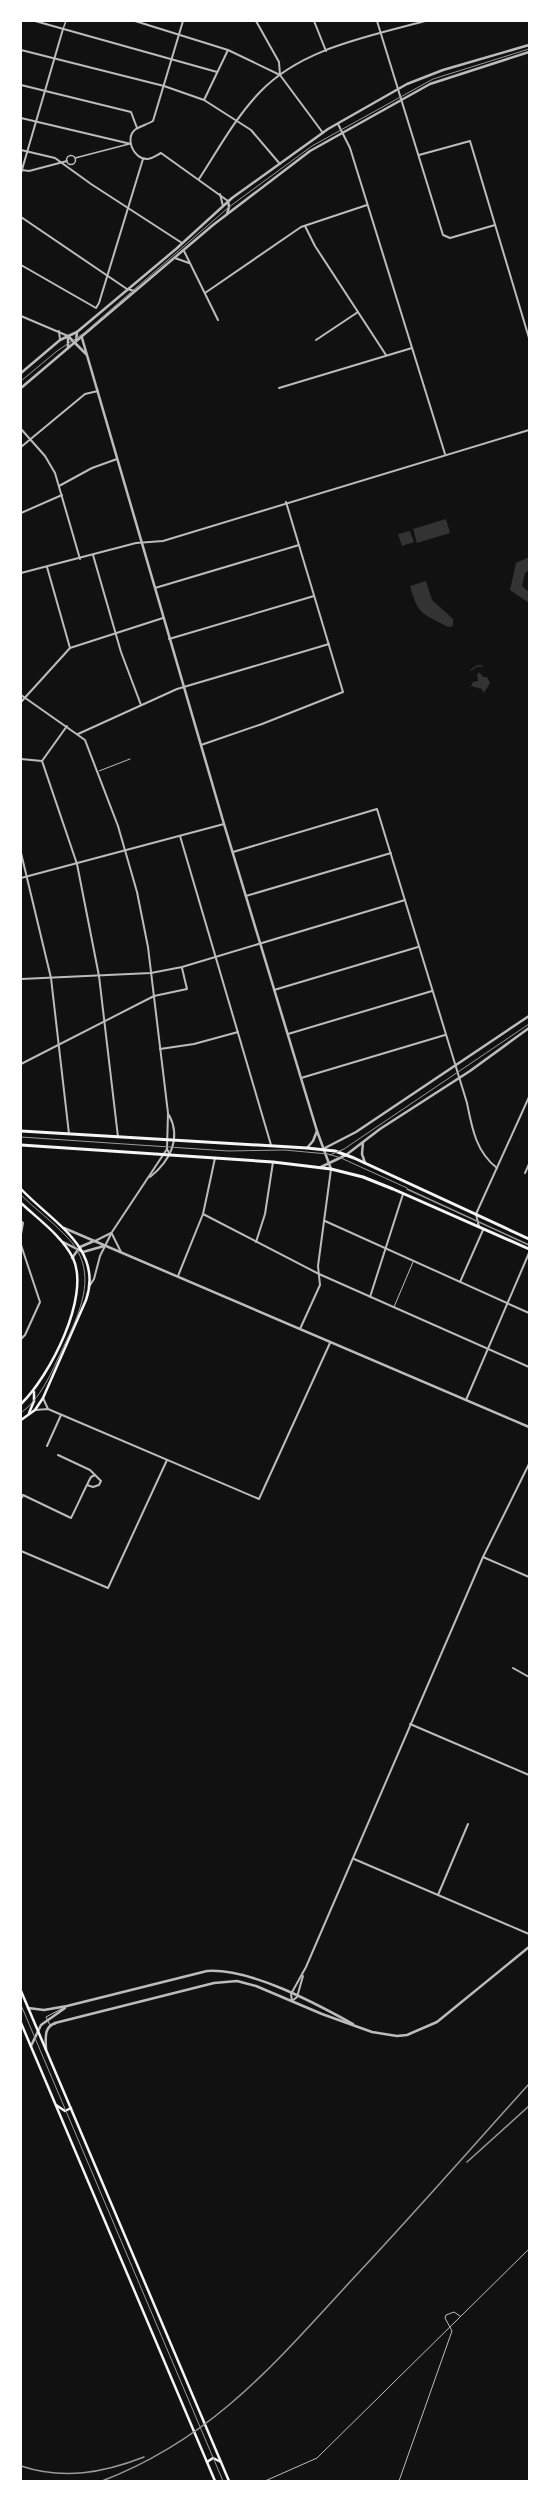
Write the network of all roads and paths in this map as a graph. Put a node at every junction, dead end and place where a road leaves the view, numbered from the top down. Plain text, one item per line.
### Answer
1 (35, 21) edge
2 (66, 21) edge
3 (135, 21) edge
4 (183, 21) edge
5 (255, 21) edge
6 (314, 21) edge
7 (377, 21) edge
8 (425, 21) edge
9 (63, 29) junction
10 (380, 34) junction
11 (179, 35) junction
12 (529, 45) edge
13 (21, 50) edge
14 (228, 50) junction
15 (326, 51) junction
16 (529, 52) edge
17 (54, 58) junction
18 (171, 59) junction
19 (217, 72) junction
20 (280, 75) junction
21 (21, 85) edge
22 (164, 86) junction
23 (397, 89) junction
24 (45, 90) junction
25 (204, 100) junction
26 (402, 100) junction
27 (21, 118) edge
28 (238, 120) junction
29 (36, 121) junction
30 (338, 124) junction
31 (137, 129) junction
32 (323, 132) junction
33 (343, 133) junction
34 (131, 144) junction
35 (21, 150) edge
36 (28, 151) junction
37 (419, 156) junction
38 (75, 158) junction
39 (143, 159) junction
40 (67, 161) junction
41 (62, 162) junction
42 (280, 164) junction
43 (21, 172) edge
44 (199, 180) junction
45 (219, 193) junction
46 (228, 201) junction
47 (368, 205) junction
48 (223, 206) junction
49 (128, 208) junction
50 (227, 214) junction
51 (21, 217) edge
52 (495, 224) junction
53 (305, 226) junction
54 (182, 243) junction
55 (184, 251) junction
56 (175, 258) junction
57 (189, 263) junction
58 (21, 266) edge
59 (108, 275) junction
60 (127, 289) junction
61 (137, 291) junction
62 (205, 293) junction
63 (358, 312) junction
64 (21, 316) edge
65 (218, 320) dead end
66 (58, 330) junction
67 (77, 332) junction
68 (68, 336) junction
69 (82, 338) junction
70 (529, 338) edge
71 (60, 340) junction
72 (316, 340) dead end
73 (76, 342) junction
74 (68, 348) junction
75 (412, 348) junction
76 (86, 354) junction
77 (386, 355) junction
78 (21, 373) edge
79 (21, 388) edge
80 (279, 388) dead end
81 (98, 390) junction
82 (21, 429) edge
83 (529, 430) edge
84 (30, 439) junction
85 (21, 447) edge
86 (445, 454) junction
87 (117, 459) junction
88 (59, 486) junction
89 (62, 494) junction
90 (286, 502) junction
91 (21, 513) edge
92 (141, 542) junction
93 (299, 545) junction
94 (93, 555) junction
95 (80, 559) junction
96 (47, 567) junction
97 (21, 573) edge
98 (155, 588) junction
99 (314, 596) junction
100 (163, 618) junction
101 (115, 633) junction
102 (169, 639) junction
103 (329, 644) junction
104 (70, 648) junction
105 (184, 687) junction
106 (21, 694) edge
107 (24, 697) junction
108 (21, 702) edge
109 (141, 705) junction
110 (66, 726) junction
111 (78, 734) junction
112 (201, 745) junction
113 (21, 758) edge
114 (130, 759) dead end
115 (42, 761) junction
116 (98, 771) junction
117 (224, 824) junction
118 (180, 836) junction
119 (126, 852) junction
120 (233, 852) junction
121 (21, 853) edge
122 (390, 853) junction
123 (77, 864) junction
124 (28, 876) junction
125 (21, 878) edge
126 (246, 896) junction
127 (405, 900) junction
128 (260, 943) junction
129 (418, 947) junction
130 (216, 957) junction
131 (182, 967) junction
132 (151, 973) junction
133 (99, 976) junction
134 (51, 978) junction
135 (21, 979) edge
136 (274, 990) junction
137 (432, 991) junction
138 (154, 996) junction
139 (529, 1016) edge
140 (104, 1022) junction
141 (529, 1028) edge
142 (238, 1032) junction
143 (288, 1034) junction
144 (445, 1035) junction
145 (59, 1044) junction
146 (160, 1049) junction
147 (21, 1064) edge
148 (454, 1066) junction
149 (458, 1077) junction
150 (301, 1078) junction
151 (529, 1097) edge
152 (168, 1113) junction
153 (21, 1131) edge
154 (317, 1131) junction
155 (69, 1134) junction
156 (118, 1137) junction
157 (168, 1141) junction
158 (174, 1141) junction
159 (364, 1142) junction
160 (21, 1145) edge
161 (271, 1146) junction
162 (306, 1148) junction
163 (167, 1149) junction
164 (323, 1149) junction
165 (163, 1154) junction
166 (170, 1155) junction
167 (346, 1155) junction
168 (215, 1158) junction
169 (273, 1162) junction
170 (365, 1163) junction
171 (329, 1164) junction
172 (529, 1164) edge
173 (321, 1168) junction
174 (497, 1168) junction
175 (331, 1169) junction
176 (525, 1173) dead end
177 (149, 1178) junction
178 (21, 1189) edge
179 (403, 1194) junction
180 (21, 1203) edge
181 (202, 1214) junction
182 (476, 1214) junction
183 (21, 1221) edge
184 (325, 1222) junction
185 (63, 1228) junction
186 (479, 1228) junction
187 (483, 1231) junction
188 (112, 1232) junction
189 (21, 1234) edge
190 (529, 1239) edge
191 (60, 1241) junction
192 (95, 1241) junction
193 (256, 1242) junction
194 (21, 1245) edge
195 (105, 1246) junction
196 (80, 1247) junction
197 (388, 1249) junction
198 (77, 1250) junction
199 (529, 1250) edge
200 (83, 1252) junction
201 (121, 1252) junction
202 (529, 1253) edge
203 (72, 1258) junction
204 (414, 1262) junction
205 (319, 1274) junction
206 (178, 1276) junction
207 (460, 1282) junction
208 (90, 1285) junction
209 (370, 1297) junction
210 (508, 1304) junction
211 (394, 1308) junction
212 (529, 1313) edge
213 (300, 1330) junction
214 (21, 1338) edge
215 (330, 1343) junction
216 (488, 1349) junction
217 (529, 1367) edge
218 (34, 1391) junction
219 (43, 1398) junction
220 (466, 1400) junction
221 (21, 1404) edge
222 (35, 1410) junction
223 (48, 1410) junction
224 (29, 1415) junction
225 (62, 1415) junction
226 (21, 1420) edge
227 (529, 1427) edge
228 (47, 1446) dead end
229 (58, 1455) dead end
230 (167, 1460) junction
231 (529, 1464) edge
232 (95, 1475) junction
233 (87, 1485) junction
234 (21, 1500) edge
235 (21, 1551) edge
236 (483, 1557) junction
237 (529, 1577) edge
238 (513, 1668) dead end
239 (529, 1676) edge
240 (410, 1724) junction
241 (529, 1775) edge
242 (468, 1824) dead end
243 (353, 1858) junction
244 (438, 1895) junction
245 (529, 1934) edge
246 (529, 1947) edge
247 (304, 1973) junction
248 (21, 1991) edge
249 (291, 1994) junction
250 (297, 1997) junction
251 (292, 2001) junction
252 (67, 2006) junction
253 (28, 2008) junction
254 (47, 2020) junction
255 (21, 2023) edge
256 (50, 2025) junction
257 (359, 2028) junction
258 (38, 2030) junction
259 (31, 2046) junction
260 (46, 2050) junction
261 (56, 2105) junction
262 (71, 2108) junction
263 (529, 2248) edge
264 (460, 2316) junction
265 (450, 2326) junction
266 (207, 2462) junction
267 (222, 2462) junction
268 (215, 2481) edge
269 (229, 2481) edge
270 (265, 2481) edge
271 (399, 2481) edge

1 - 9 street
2 - 9 street
3 - 11 street
4 - 11 street
5 - 20 street
6 - 15 street
7 - 10 street
8 - 10 street
9 - 17 street
9 - 18 street
10 - 15 street
10 - 23 street
11 - 14 street
11 - 18 street
12 - 23 street
13 - 17 street
14 - 19 street
14 - 20 street
15 - 20 street
16 - 26 street
17 - 22 street
17 - 24 street
18 - 19 street
18 - 22 street
19 - 25 street
20 - 28 street
20 - 32 street
21 - 24 street
22 - 25 street
22 - 31 street
23 - 26 street
23 - 30 street
24 - 29 street
24 - 31 street
25 - 28 street
26 - 33 street
26 - 37 street
27 - 29 street
28 - 42 street
28 - 44 street
29 - 34 street
29 - 36 street
30 - 32 street
30 - 33 street
31 - 34 street
32 - 42 street
33 - 47 street
33 - 50 street
34 - 38 street
34 - 39 street
35 - 36 street
36 - 41 street
36 - 43 street
37 - 52 street
37 - 52 street
38 - 40 street
38 - 40 street
39 - 44 street
39 - 49 street
40 - 41 street
41 - 43 street
41 - 49 street
42 - 46 street
44 - 45 street
45 - 46 street
45 - 48 street
46 - 48 street
46 - 50 street
47 - 53 street
47 - 75 street
48 - 54 street
49 - 54 street
49 - 59 street
50 - 55 street
51 - 59 street
52 - 70 street
53 - 62 street
53 - 63 street
54 - 60 street
55 - 56 street
55 - 57 street
56 - 57 street
56 - 61 street
57 - 62 street
58 - 59 street
59 - 60 street
60 - 61 street
60 - 67 street
61 - 69 street
62 - 65 street
63 - 72 street
63 - 77 street
64 - 66 street
66 - 68 street
66 - 71 street
67 - 68 street
67 - 73 street
68 - 71 street
68 - 73 street
68 - 74 street
69 - 73 street
69 - 76 street
71 - 78 street
73 - 74 street
73 - 76 street
74 - 79 street
75 - 77 street
75 - 86 street
76 - 81 street
77 - 80 street
81 - 84 street
81 - 87 street
82 - 84 street
83 - 86 street
84 - 85 street
84 - 88 street
86 - 90 street
87 - 88 street
87 - 92 street
88 - 89 street
89 - 91 street
89 - 95 street
90 - 92 street
90 - 93 street
92 - 94 street
92 - 98 street
93 - 98 street
93 - 99 street
94 - 95 street
94 - 101 street
95 - 96 street
96 - 97 street
96 - 104 street
98 - 100 street
99 - 102 street
99 - 103 street
100 - 101 street
100 - 102 street
101 - 104 street
101 - 109 street
102 - 105 street
103 - 105 street
103 - 112 street
104 - 107 street
105 - 109 street
105 - 112 street
106 - 107 street
107 - 108 street
107 - 110 street
109 - 111 street
110 - 111 street
110 - 115 street
111 - 116 street
112 - 117 street
113 - 115 street
114 - 116 lane
115 - 123 street
116 - 119 street
117 - 118 street
117 - 120 street
118 - 119 street
118 - 130 street
119 - 123 street
119 - 132 street
120 - 122 street
120 - 126 street
121 - 124 street
122 - 126 street
122 - 127 street
123 - 124 street
123 - 133 street
124 - 125 street
124 - 134 street
126 - 128 street
127 - 128 street
127 - 129 street
128 - 130 street
128 - 136 street
129 - 136 street
129 - 137 street
130 - 131 street
130 - 142 street
131 - 132 street
131 - 138 street
132 - 133 street
132 - 138 street
133 - 134 street
133 - 140 street
134 - 135 street
134 - 145 street
136 - 143 street
137 - 143 street
137 - 144 street
138 - 140 street
138 - 146 street
139 - 148 street
140 - 145 street
140 - 156 street
141 - 149 street
142 - 146 street
142 - 161 street
143 - 150 street
144 - 148 street
144 - 150 street
145 - 147 street
145 - 155 street
146 - 152 street
148 - 149 street
148 - 164 street
149 - 159 street
149 - 174 street
150 - 154 street
151 - 174 street
152 - 157 street
152 - 158 street
153 - 155 main road
154 - 162 street
154 - 164 street
155 - 156 main road
156 - 157 main road
157 - 158 main road
157 - 163 street
158 - 161 main road
158 - 166 street
159 - 167 street
159 - 170 street
160 - 165 main road
161 - 162 main road
162 - 164 main road
163 - 165 street
163 - 166 street
164 - 167 main road
164 - 171 street
165 - 166 main road
165 - 177 street
166 - 168 main road
166 - 177 street
167 - 170 main road
167 - 171 street
168 - 169 main road
168 - 181 street
169 - 173 main road
169 - 193 street
170 - 182 main road
171 - 173 street
171 - 175 street
172 - 176 street
173 - 175 main road
174 - 182 street
175 - 179 main road
175 - 184 street
177 - 188 street
178 - 185 main road
179 - 186 main road
179 - 197 street
180 - 191 main road
181 - 193 street
181 - 206 street
182 - 186 street
182 - 190 main road
183 - 189 street
184 - 197 street
184 - 205 street
185 - 192 street
185 - 196 main road
186 - 187 main road
187 - 199 main road
187 - 207 street
188 - 192 street
188 - 195 street
188 - 201 street
191 - 198 street
191 - 203 main road
192 - 195 street
192 - 196 street
193 - 205 street
194 - 214 street
195 - 200 street
195 - 201 street
195 - 208 street
196 - 198 street
196 - 200 main road
197 - 204 street
197 - 209 street
198 - 200 street
198 - 203 street
200 - 208 main road
201 - 206 street
202 - 210 street
203 - 218 main road
204 - 207 street
204 - 211 lane
205 - 209 street
205 - 213 street
206 - 213 street
207 - 210 street
208 - 219 main road
209 - 211 street
210 - 212 street
210 - 216 street
211 - 216 street
213 - 215 street
215 - 220 street
215 - 230 street
216 - 217 street
216 - 220 street
218 - 221 main road
218 - 224 main road
219 - 222 main road
219 - 223 street
220 - 227 street
222 - 223 street
222 - 224 main road
223 - 225 street
224 - 226 main road
225 - 228 street
225 - 230 street
229 - 232 street
230 - 235 street
231 - 236 street
232 - 233 street
232 - 233 street
233 - 234 street
236 - 237 street
236 - 240 street
238 - 239 street
240 - 241 street
240 - 243 street
242 - 244 street
243 - 244 street
243 - 247 street
244 - 245 street
246 - 257 street
247 - 249 street
247 - 250 street
248 - 253 main road
249 - 250 street
249 - 251 street
249 - 252 street
250 - 251 street
250 - 257 street
251 - 256 street
251 - 257 street
252 - 253 street
252 - 254 street
253 - 258 main road
254 - 256 lane
254 - 258 street
255 - 259 main road
256 - 260 street
258 - 259 street
258 - 260 main road
259 - 261 main road
260 - 262 main road
261 - 262 main road
261 - 266 main road
262 - 267 main road
263 - 264 lane
264 - 265 lane
264 - 265 lane
265 - 270 lane
265 - 271 lane
266 - 267 main road
266 - 268 main road
267 - 269 main road

